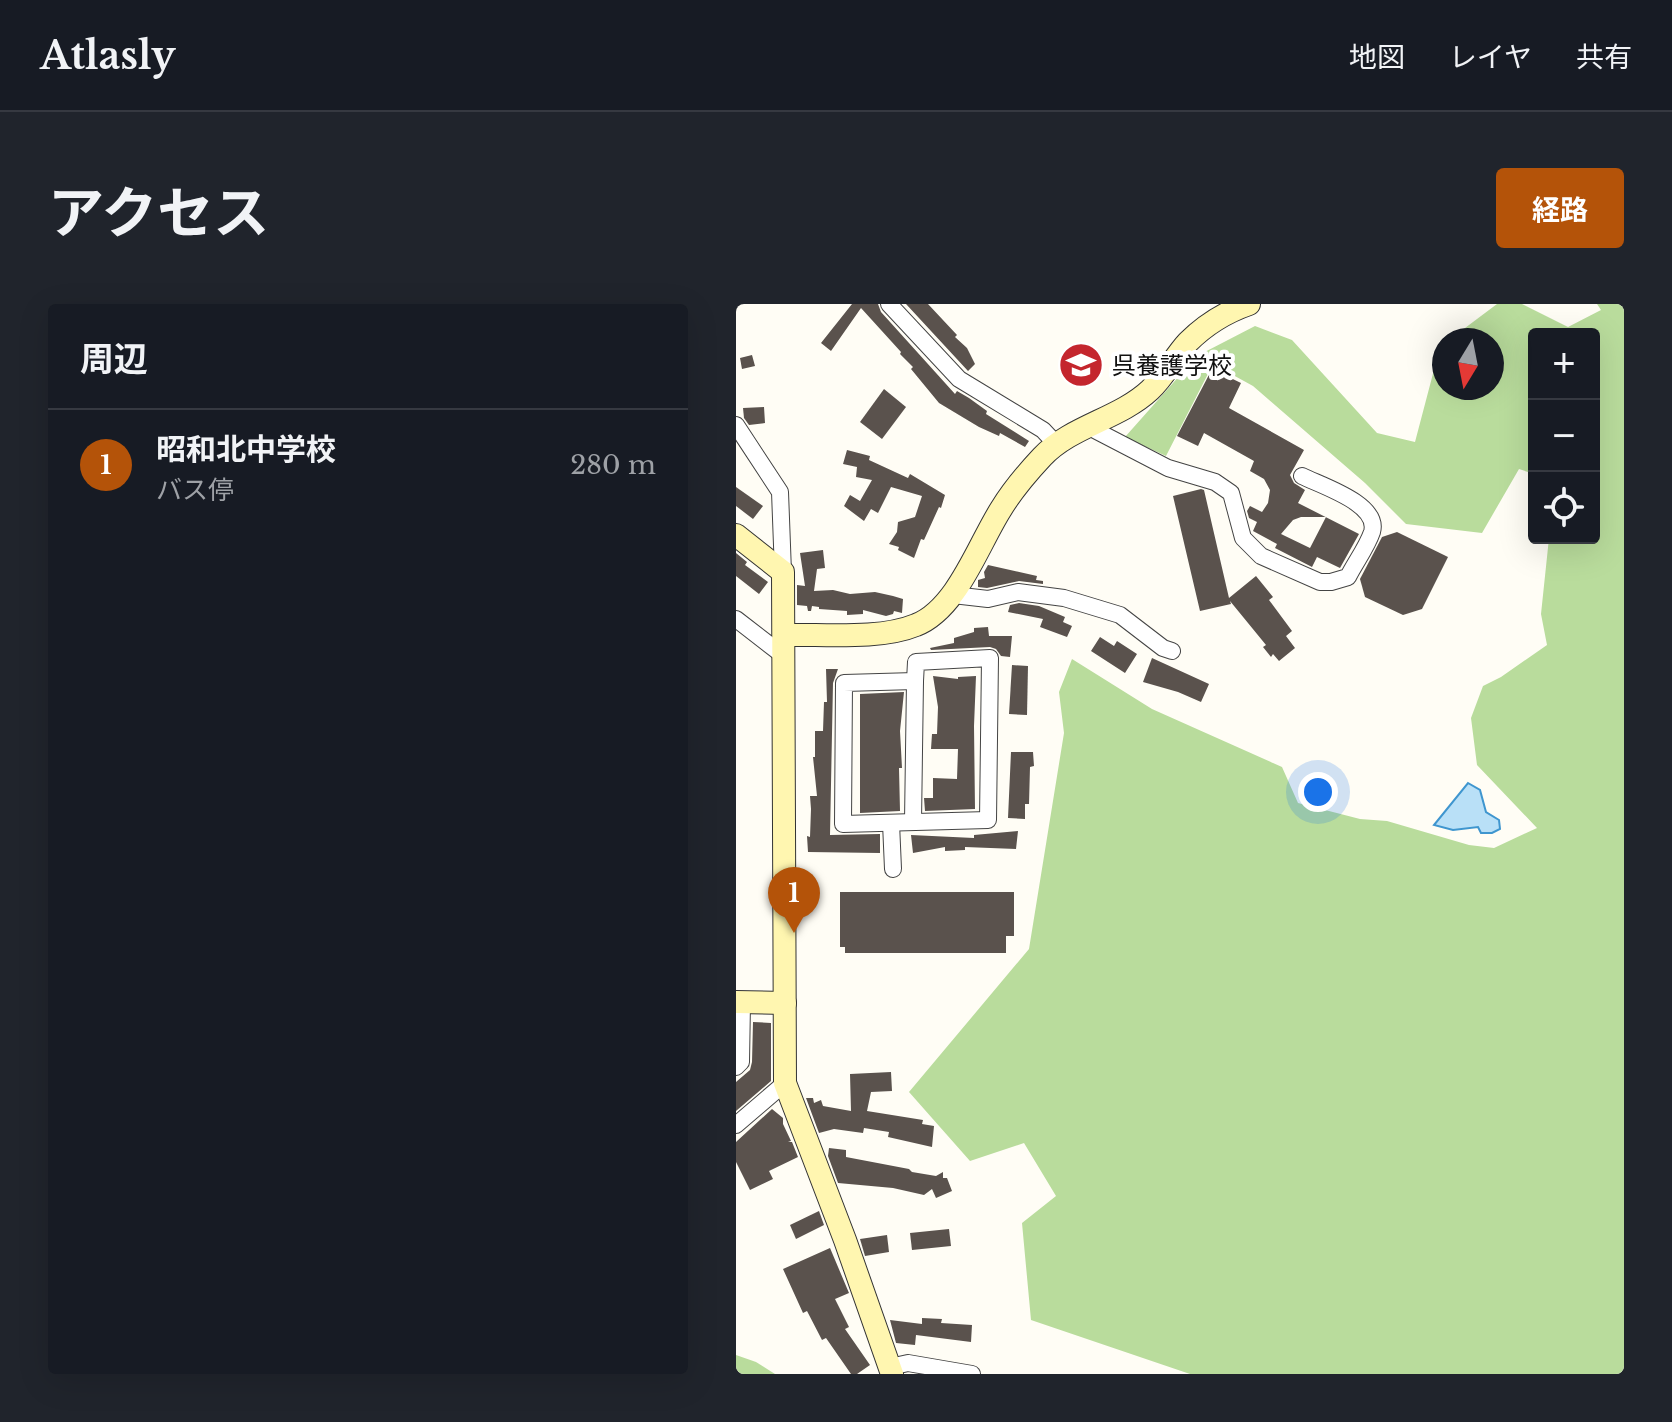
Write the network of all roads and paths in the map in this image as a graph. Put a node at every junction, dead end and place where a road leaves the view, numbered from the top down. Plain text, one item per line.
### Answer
1 (889, 304) edge
2 (1249, 304) edge
3 (736, 425) edge
4 (1089, 427) junction
5 (1057, 445) junction
6 (1302, 476) dead end
7 (736, 535) edge
8 (783, 572) junction
9 (953, 595) junction
10 (736, 619) edge
11 (784, 645) junction
12 (1172, 651) dead end
13 (915, 681) junction
14 (913, 822) junction
15 (891, 823) junction
16 (893, 869) dead end
17 (739, 1002) edge
18 (785, 1003) junction
19 (736, 1067) edge
20 (785, 1083) junction
21 (736, 1125) edge
22 (891, 1371) edge
23 (972, 1374) edge

1 - 5 street
2 - 4 street
3 - 8 street
4 - 5 street
4 - 6 street
5 - 9 street
7 - 8 street
8 - 11 street
9 - 11 street
9 - 12 street
10 - 11 street
11 - 18 street
13 - 14 street
13 - 14 street
13 - 15 street
14 - 15 street
15 - 16 street
17 - 18 street
17 - 19 street
18 - 20 street
20 - 21 street
20 - 22 street
22 - 23 street

